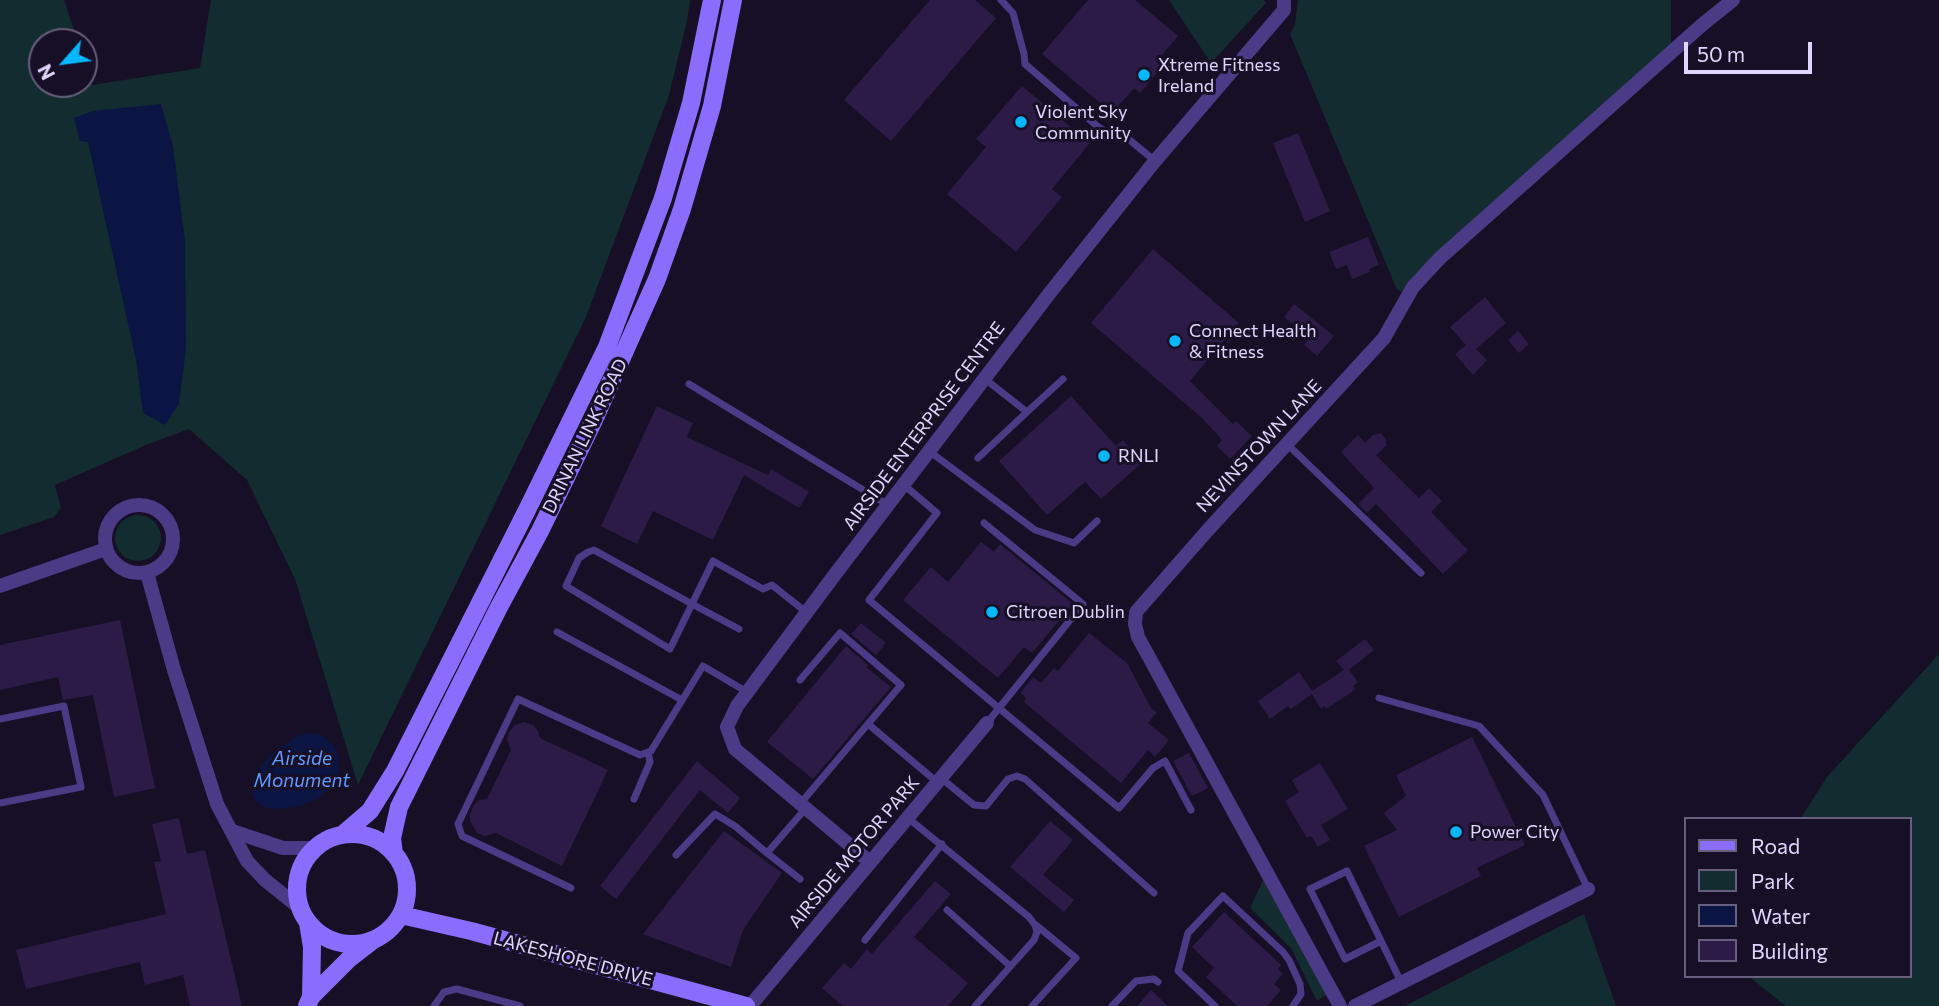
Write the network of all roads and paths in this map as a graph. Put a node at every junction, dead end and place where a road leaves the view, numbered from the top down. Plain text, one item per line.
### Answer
1 (712, 0) edge
2 (733, 0) edge
3 (1002, 0) edge
4 (1284, 0) edge
5 (1733, 0) edge
6 (1155, 161) junction
7 (985, 379) junction
8 (1063, 379) dead end
9 (689, 384) dead end
10 (1027, 412) junction
11 (1287, 444) junction
12 (929, 451) junction
13 (978, 458) dead end
14 (903, 485) junction
15 (888, 505) junction
16 (1097, 521) dead end
17 (985, 523) dead end
18 (106, 549) junction
19 (147, 573) junction
20 (1421, 573) dead end
21 (0, 586) edge
22 (692, 604) junction
23 (806, 612) junction
24 (739, 629) dead end
25 (557, 632) dead end
26 (800, 680) dead end
27 (747, 692) junction
28 (1379, 698) dead end
29 (682, 700) junction
30 (999, 708) junction
31 (0, 719) edge
32 (988, 723) joint
33 (868, 724) junction
34 (648, 752) junction
35 (939, 780) junction
36 (634, 799) dead end
37 (0, 803) edge
38 (803, 806) junction
39 (1191, 810) dead end
40 (908, 818) junction
41 (232, 831) junction
42 (342, 835) junction
43 (942, 844) junction
44 (315, 848) junction
45 (767, 853) junction
46 (394, 854) junction
47 (676, 855) dead end
48 (870, 862) junction
49 (800, 879) dead end
50 (571, 888) dead end
51 (1588, 889) joint
52 (1154, 893) dead end
53 (947, 910) dead end
54 (304, 915) junction
55 (401, 915) junction
56 (1035, 925) junction
57 (373, 940) junction
58 (866, 940) dead end
59 (1381, 941) junction
60 (1010, 966) junction
61 (1158, 982) dead end
62 (1401, 982) junction
63 (309, 1002) edge
64 (434, 1006) edge
65 (520, 1006) edge
66 (748, 1006) edge
67 (975, 1006) edge
68 (1032, 1006) edge
69 (1112, 1006) edge
70 (1215, 1006) edge
71 (1293, 1006) edge
72 (1340, 1006) edge
73 (1355, 1006) edge

1 - 42 main road, DRINAN LINK ROAD
2 - 46 main road, DRINAN LINK ROAD
3 - 6 lane
4 - 6 street, AIRSIDE ENTERPRISE CENTRE
5 - 11 street, NEVINSTOWN LANE
6 - 7 street, AIRSIDE ENTERPRISE CENTRE
7 - 10 lane
7 - 12 street, AIRSIDE ENTERPRISE CENTRE
8 - 10 lane
9 - 15 lane
10 - 13 lane
11 - 20 lane
11 - 72 street, NEVINSTOWN LANE
12 - 14 street, AIRSIDE ENTERPRISE CENTRE
12 - 16 lane
14 - 15 street, AIRSIDE ENTERPRISE CENTRE
14 - 30 lane
15 - 23 street, AIRSIDE ENTERPRISE CENTRE
17 - 30 lane
18 - 19 street
18 - 19 street
18 - 21 street
19 - 41 street
22 - 22 lane
22 - 23 lane
22 - 24 lane
23 - 27 street, AIRSIDE ENTERPRISE CENTRE
25 - 29 lane
26 - 33 lane
27 - 29 lane
27 - 38 street, AIRSIDE ENTERPRISE CENTRE
28 - 51 lane
29 - 34 lane
30 - 32 lane
30 - 39 lane
31 - 37 lane
32 - 35 street, AIRSIDE MOTOR PARK
33 - 35 lane
33 - 38 lane
34 - 36 lane
34 - 50 lane
35 - 40 street, AIRSIDE MOTOR PARK
35 - 52 lane
38 - 45 lane
38 - 48 street, AIRSIDE ENTERPRISE CENTRE
40 - 43 lane
40 - 48 street, AIRSIDE MOTOR PARK
41 - 44 street
41 - 54 street
42 - 44 main road
42 - 46 main road
43 - 56 lane
43 - 58 lane
44 - 54 main road
45 - 47 lane
45 - 49 lane
46 - 55 main road
48 - 66 street, AIRSIDE MOTOR PARK
51 - 62 street
53 - 60 lane
54 - 57 main road
54 - 63 main road
55 - 57 main road
55 - 66 main road, LAKESHORE DRIVE
56 - 60 lane
56 - 68 lane
57 - 63 main road
59 - 59 lane
59 - 62 lane
60 - 67 lane
61 - 69 lane
62 - 73 street
64 - 65 lane
70 - 71 lane

